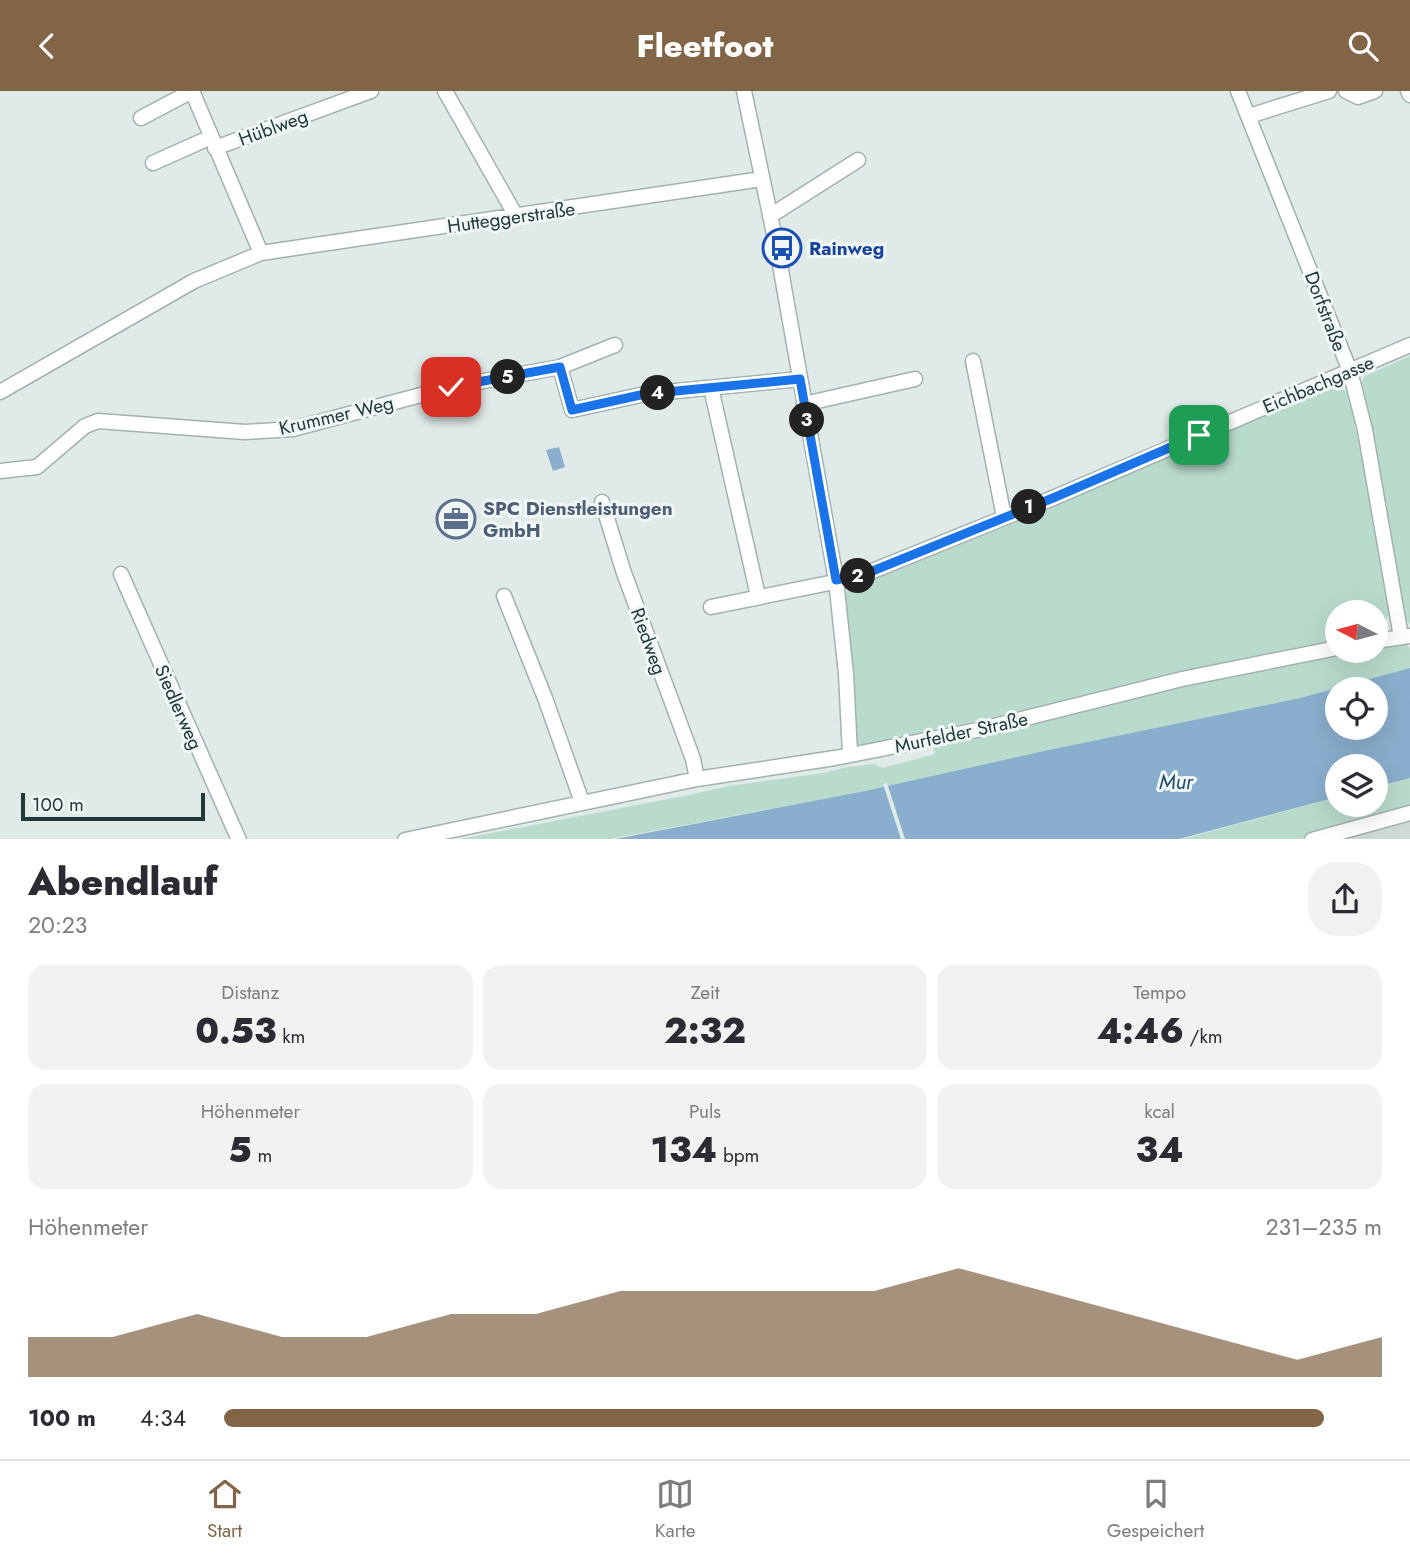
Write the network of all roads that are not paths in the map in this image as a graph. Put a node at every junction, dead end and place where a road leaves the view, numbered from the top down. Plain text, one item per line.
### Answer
1 (192, 91) edge
2 (370, 91) edge
3 (445, 91) edge
4 (744, 91) edge
5 (1238, 91) edge
6 (1329, 91) edge
7 (1346, 91) edge
8 (1375, 91) edge
9 (1249, 116) junction
10 (141, 118) dead end
11 (213, 143) junction
12 (858, 160) dead end
13 (153, 163) dead end
14 (762, 179) junction
15 (770, 215) junction
16 (516, 216) junction
17 (261, 253) junction
18 (614, 345) dead end
19 (1410, 345) edge
20 (973, 361) dead end
21 (560, 367) junction
22 (1350, 371) junction
23 (800, 379) junction
24 (915, 379) dead end
25 (711, 388) junction
26 (0, 392) edge
27 (804, 404) junction
28 (0, 471) edge
29 (602, 502) dead end
30 (1004, 517) junction
31 (121, 574) dead end
32 (836, 580) junction
33 (504, 596) dead end
34 (758, 596) junction
35 (711, 607) dead end
36 (1405, 636) edge
37 (1325, 650) edge
38 (849, 754) junction
39 (697, 779) junction
40 (582, 803) junction
41 (1410, 813) edge
42 (1340, 837) edge
43 (239, 839) edge
44 (405, 839) edge
45 (1312, 839) edge

1 - 10 street
1 - 11 street
2 - 11 street, Hüblweg
3 - 16 street
4 - 14 street
5 - 9 street, Dorfstraße
6 - 9 street
7 - 8 street
9 - 22 street, Dorfstraße
11 - 13 street, Hüblweg
11 - 17 street
12 - 15 street
14 - 15 street
14 - 16 street, Hutteggerstraße
15 - 23 street
16 - 17 street, Hutteggerstraße
17 - 26 street, Hutteggerstraße
18 - 21 street, Krummer Weg
19 - 22 street, Eichbachgasse
20 - 30 street
21 - 25 street
21 - 28 street, Krummer Weg
22 - 30 street, Eichbachgasse
22 - 36 street, Dorfstraße
23 - 25 street
23 - 27 street
24 - 27 street
25 - 34 street
27 - 32 street
29 - 39 street, Riedweg
30 - 32 street, Eichbachgasse
31 - 43 street, Siedlerweg
32 - 34 street
32 - 38 street
33 - 40 street
34 - 35 street
37 - 38 street, Murfelder Straße
38 - 39 street, Murfelder Straße
39 - 40 street, Murfelder Straße
40 - 44 street, Murfelder Straße
41 - 42 street
42 - 45 street

